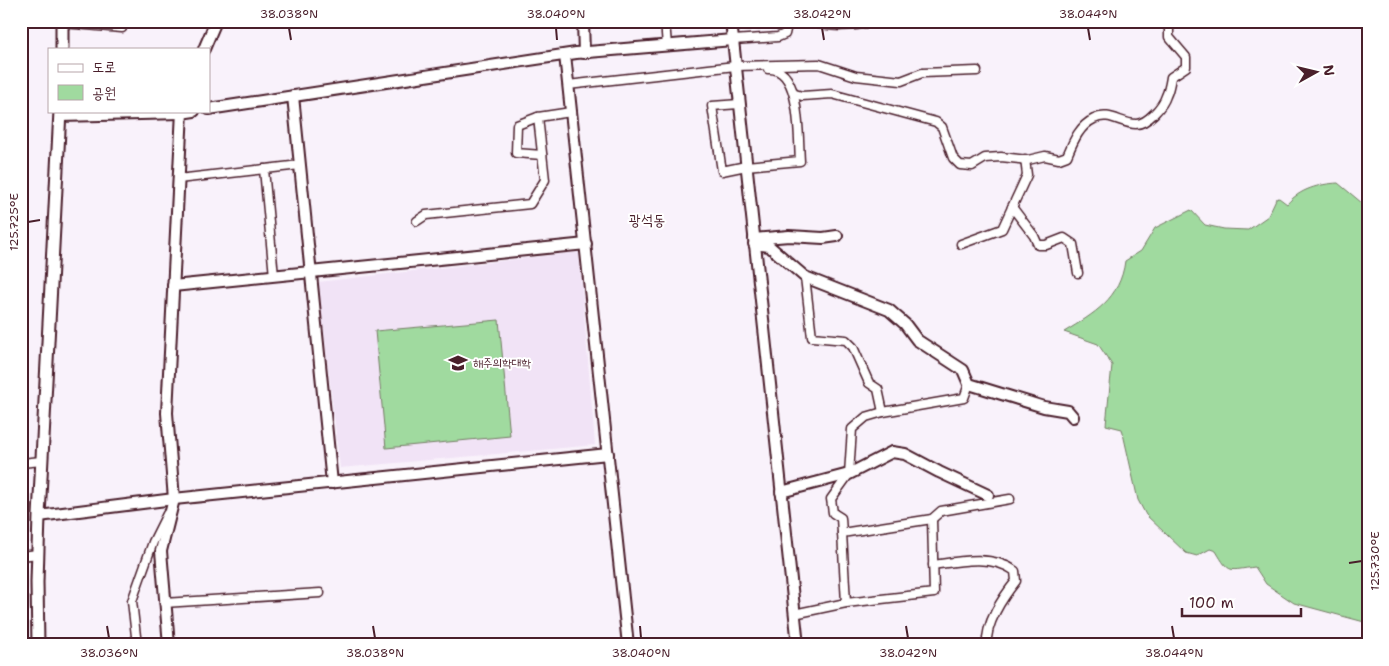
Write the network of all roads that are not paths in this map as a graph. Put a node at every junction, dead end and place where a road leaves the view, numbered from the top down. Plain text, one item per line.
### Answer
1 (122, 21) edge
2 (216, 21) edge
3 (583, 21) edge
4 (665, 21) edge
5 (731, 21) edge
6 (788, 21) edge
7 (805, 21) edge
8 (878, 21) edge
9 (1169, 21) edge
10 (62, 22) edge
11 (733, 40) junction
12 (666, 46) junction
13 (62, 48) edge
14 (204, 48) edge
15 (584, 52) junction
16 (565, 55) junction
17 (736, 69) junction
18 (977, 71) dead end
19 (568, 85) junction
20 (795, 94) junction
21 (293, 96) junction
22 (739, 104) junction
23 (210, 109) edge
24 (182, 112) edge
25 (572, 112) junction
26 (60, 114) edge
27 (538, 117) junction
28 (542, 155) junction
29 (1025, 159) junction
30 (300, 165) junction
31 (746, 166) junction
32 (264, 169) junction
33 (178, 179) junction
34 (1012, 207) junction
35 (417, 221) dead end
36 (837, 236) dead end
37 (754, 242) junction
38 (586, 244) junction
39 (961, 244) dead end
40 (310, 272) junction
41 (1078, 273) dead end
42 (274, 276) junction
43 (805, 277) junction
44 (173, 286) junction
45 (969, 384) junction
46 (883, 412) junction
47 (1073, 417) dead end
48 (608, 454) junction
49 (42, 461) junction
50 (21, 463) edge
51 (849, 474) junction
52 (332, 484) junction
53 (781, 492) junction
54 (988, 495) dead end
55 (174, 499) junction
56 (1010, 499) dead end
57 (39, 516) junction
58 (932, 519) junction
59 (842, 533) junction
60 (38, 554) junction
61 (21, 556) edge
62 (933, 565) junction
63 (320, 593) dead end
64 (164, 603) junction
65 (846, 603) junction
66 (794, 614) junction
67 (38, 645) edge
68 (137, 645) edge
69 (169, 645) edge
70 (628, 645) edge
71 (798, 645) edge
72 (988, 645) edge

1 - 10 street
2 - 14 street
3 - 15 street
4 - 12 street
5 - 11 street
6 - 11 street
7 - 8 street
9 - 29 street
10 - 13 main road
11 - 12 street
11 - 17 street
12 - 15 street
15 - 16 street
16 - 19 street
16 - 21 street
17 - 18 street
17 - 19 street
17 - 20 street
17 - 22 street
19 - 25 street
20 - 29 street
20 - 31 street
21 - 23 street
21 - 30 street
22 - 31 street
22 - 31 street
24 - 26 street
24 - 33 street
25 - 27 street
25 - 38 street
26 - 49 main road
27 - 28 street
27 - 28 street
28 - 35 street
29 - 34 street
30 - 32 street
30 - 40 street
31 - 37 street
32 - 33 street
32 - 42 street
33 - 44 street
34 - 39 street
34 - 41 street
36 - 37 street
37 - 43 street
37 - 53 street
38 - 40 street
38 - 48 street
40 - 42 street
40 - 52 street
42 - 44 street
43 - 45 street
43 - 46 street
44 - 55 street
45 - 46 street
45 - 47 street
46 - 51 street
48 - 52 street
48 - 70 street
49 - 50 street
49 - 57 main road
51 - 53 street
51 - 54 street
51 - 59 street
52 - 55 street
53 - 66 street
55 - 57 street
55 - 64 street
55 - 68 street
56 - 58 street
57 - 60 main road
58 - 59 street
58 - 62 street
59 - 65 street
60 - 61 street
60 - 67 main road
62 - 65 street
62 - 72 street
63 - 64 street
64 - 69 street
65 - 66 street
66 - 71 street

